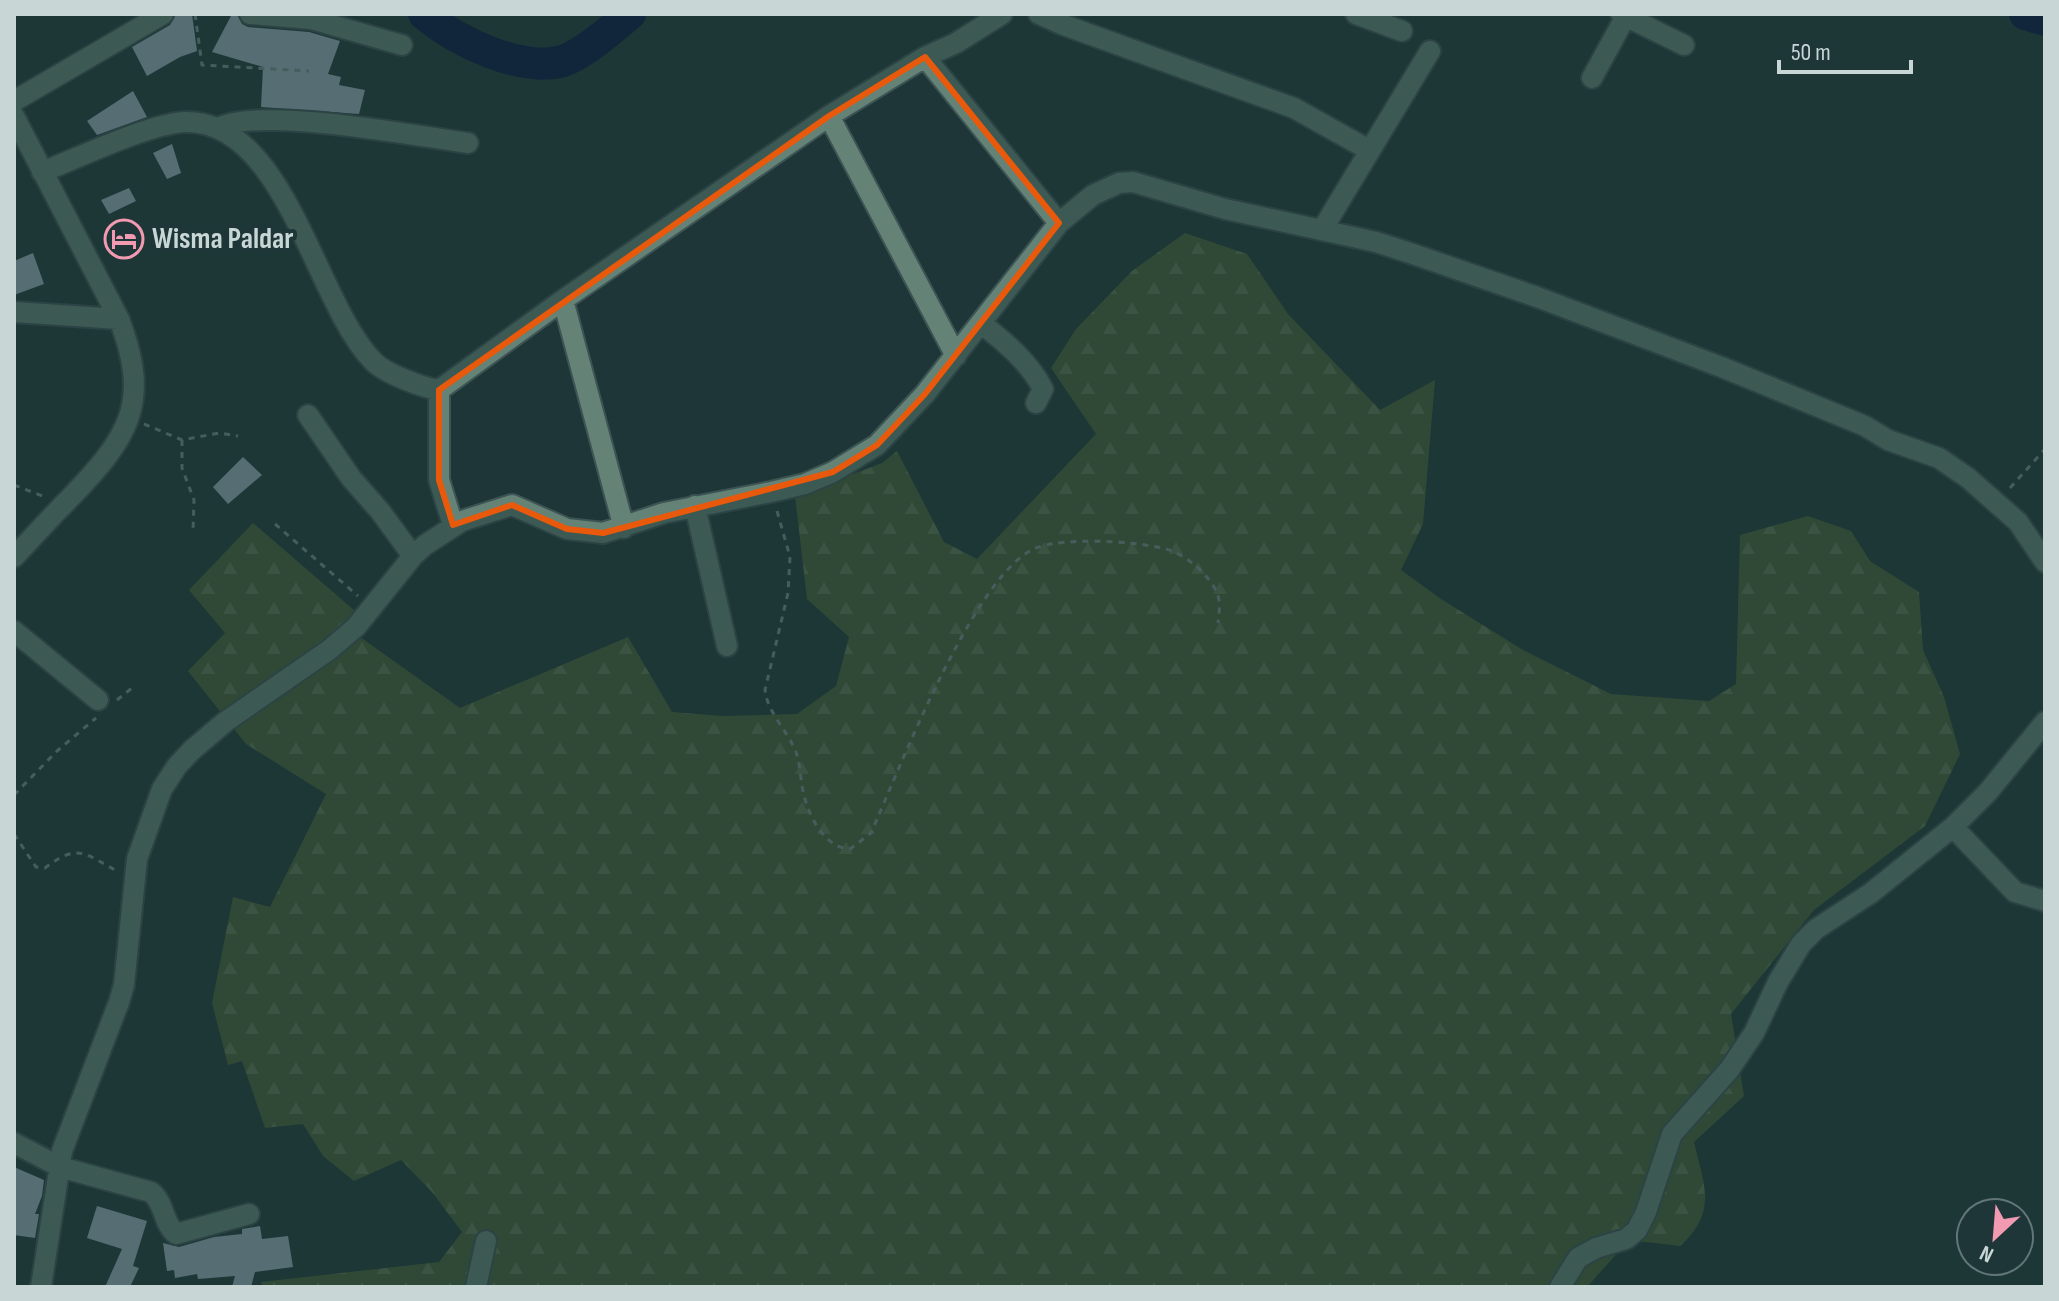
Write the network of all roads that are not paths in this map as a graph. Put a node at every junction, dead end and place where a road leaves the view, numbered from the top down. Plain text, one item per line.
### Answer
1 (163, 14) edge
2 (250, 14) edge
3 (1002, 14) edge
4 (1039, 14) edge
5 (1356, 14) edge
6 (1625, 15) edge
7 (1402, 31) dead end
8 (402, 45) dead end
9 (1684, 45) dead end
10 (1430, 51) dead end
11 (925, 57) junction
12 (1592, 78) dead end
13 (14, 101) edge
14 (14, 116) edge
15 (829, 116) junction
16 (218, 128) junction
17 (468, 143) dead end
18 (1369, 150) junction
19 (42, 172) junction
20 (1059, 223) junction
21 (1322, 230) junction
22 (563, 300) junction
23 (14, 312) edge
24 (119, 319) junction
25 (982, 324) junction
26 (956, 356) junction
27 (439, 390) junction
28 (1036, 403) dead end
29 (308, 415) dead end
30 (695, 506) junction
31 (453, 525) junction
32 (624, 528) junction
33 (413, 556) junction
34 (14, 557) edge
35 (2045, 562) edge
36 (14, 631) edge
37 (727, 646) dead end
38 (103, 707) road end
39 (2045, 722) edge
40 (1953, 827) junction
41 (2045, 901) edge
42 (14, 1143) edge
43 (60, 1167) junction
44 (249, 1214) dead end
45 (486, 1241) dead end
46 (41, 1287) edge
47 (476, 1287) edge
48 (1560, 1287) edge

1 - 13 street
2 - 8 street
3 - 11 street
4 - 18 street
5 - 7 street
6 - 9 street
6 - 12 street
10 - 18 street
11 - 15 street
11 - 20 street
14 - 19 street
15 - 22 street
15 - 26 street
16 - 17 street
16 - 19 street
16 - 27 street
18 - 21 street
19 - 24 street
20 - 21 street
20 - 25 street
21 - 35 street
22 - 27 street
22 - 32 street
23 - 24 street
24 - 34 street
25 - 26 street
25 - 28 street
26 - 30 street
27 - 31 street
29 - 33 street
30 - 32 street
30 - 37 street
31 - 32 street
31 - 33 street
33 - 43 street
36 - 38 street
39 - 40 street
40 - 41 street
40 - 48 street
42 - 43 street
43 - 44 street
43 - 46 street
45 - 47 street

